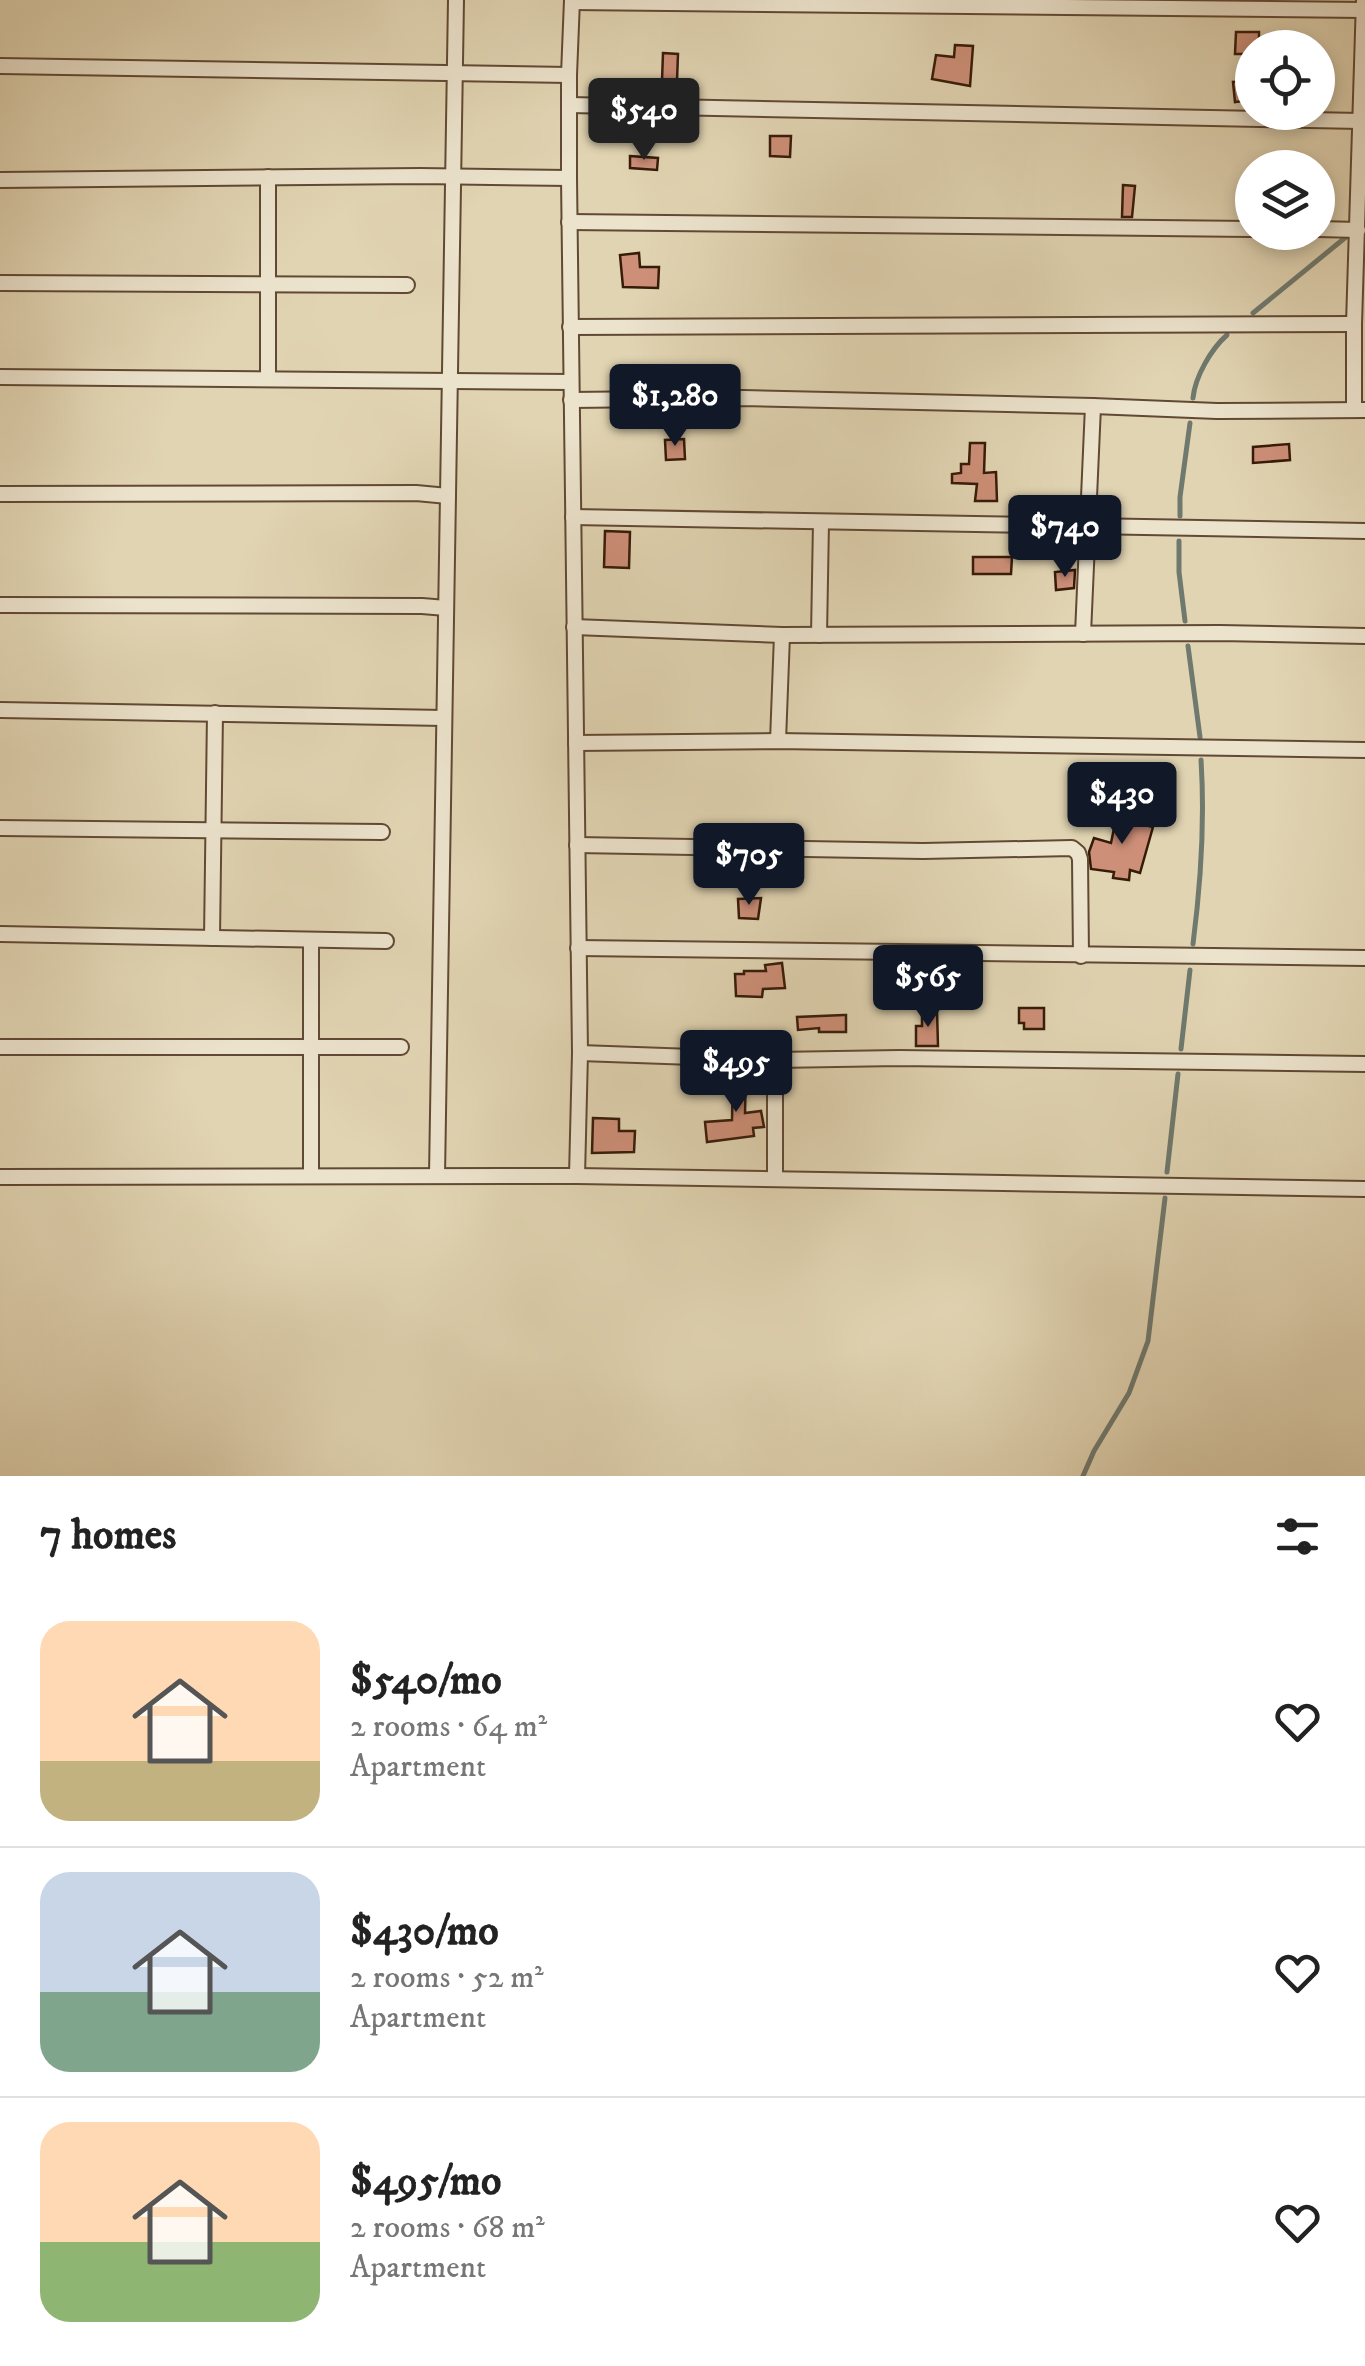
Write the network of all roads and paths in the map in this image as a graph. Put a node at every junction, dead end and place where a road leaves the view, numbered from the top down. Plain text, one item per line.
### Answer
1 (456, 0) edge
2 (1364, 0) edge
3 (572, 1) edge
4 (1364, 10) edge
5 (0, 66) edge
6 (454, 73) junction
7 (569, 75) junction
8 (569, 104) junction
9 (1361, 121) junction
10 (268, 176) junction
11 (452, 176) junction
12 (568, 178) junction
13 (0, 180) edge
14 (569, 222) junction
15 (1235, 229) edge
16 (1335, 230) edge
17 (1358, 230) junction
18 (0, 283) edge
19 (268, 284) junction
20 (408, 285) dead end
21 (1354, 324) junction
22 (570, 327) junction
23 (0, 377) edge
24 (268, 380) junction
25 (449, 381) junction
26 (571, 382) junction
27 (571, 400) junction
28 (1093, 406) junction
29 (1359, 410) edge
30 (0, 494) edge
31 (448, 496) junction
32 (573, 517) junction
33 (820, 522) junction
34 (1087, 527) junction
35 (1365, 531) edge
36 (0, 605) edge
37 (446, 608) junction
38 (574, 627) junction
39 (1084, 634) junction
40 (782, 635) junction
41 (819, 635) junction
42 (1365, 636) edge
43 (0, 710) edge
44 (215, 714) junction
45 (444, 718) junction
46 (778, 741) junction
47 (576, 742) junction
48 (1365, 750) edge
49 (0, 828) edge
50 (213, 830) junction
51 (382, 832) dead end
52 (577, 846) junction
53 (0, 934) edge
54 (212, 938) junction
55 (311, 940) junction
56 (386, 941) dead end
57 (578, 948) junction
58 (1081, 956) junction
59 (1365, 958) edge
60 (0, 1047) edge
61 (311, 1047) junction
62 (402, 1047) dead end
63 (580, 1054) junction
64 (774, 1060) junction
65 (1365, 1064) edge
66 (311, 1176) junction
67 (438, 1176) junction
68 (577, 1176) junction
69 (0, 1177) edge
70 (775, 1178) junction
71 (1365, 1189) edge

1 - 6 street
2 - 4 street
3 - 4 street
3 - 7 street
4 - 9 street
5 - 6 street
6 - 7 street
6 - 11 street
7 - 8 street
8 - 9 street
8 - 12 street
9 - 17 street
10 - 11 street
10 - 13 street
10 - 19 street
11 - 12 street
11 - 25 street
12 - 14 street
14 - 15 street
14 - 22 street
16 - 17 street
17 - 21 street
18 - 19 street
19 - 20 street
19 - 24 street
21 - 22 street
21 - 29 street
22 - 26 street
23 - 24 street
24 - 25 street
25 - 26 street
25 - 31 street
26 - 27 street
27 - 28 street
27 - 32 street
28 - 29 street
28 - 34 street
30 - 31 street
31 - 37 street
32 - 33 street
32 - 38 street
33 - 34 street
33 - 41 street
34 - 35 street
34 - 39 street
36 - 37 street
37 - 45 street
38 - 40 street
38 - 47 street
39 - 41 street
39 - 42 street
40 - 41 street
40 - 46 street
43 - 44 street
44 - 45 street
44 - 50 street
45 - 67 street
46 - 47 street
46 - 48 street
47 - 52 street
49 - 50 street
50 - 51 street
50 - 54 street
52 - 57 street
52 - 58 street
53 - 54 street
54 - 55 street
55 - 56 street
55 - 61 street
57 - 58 street
57 - 63 street
58 - 59 street
60 - 61 street
61 - 62 street
61 - 66 street
63 - 64 street
63 - 68 street
64 - 65 street
64 - 70 street
66 - 67 street
66 - 69 street
67 - 68 street
68 - 70 street
70 - 71 street

